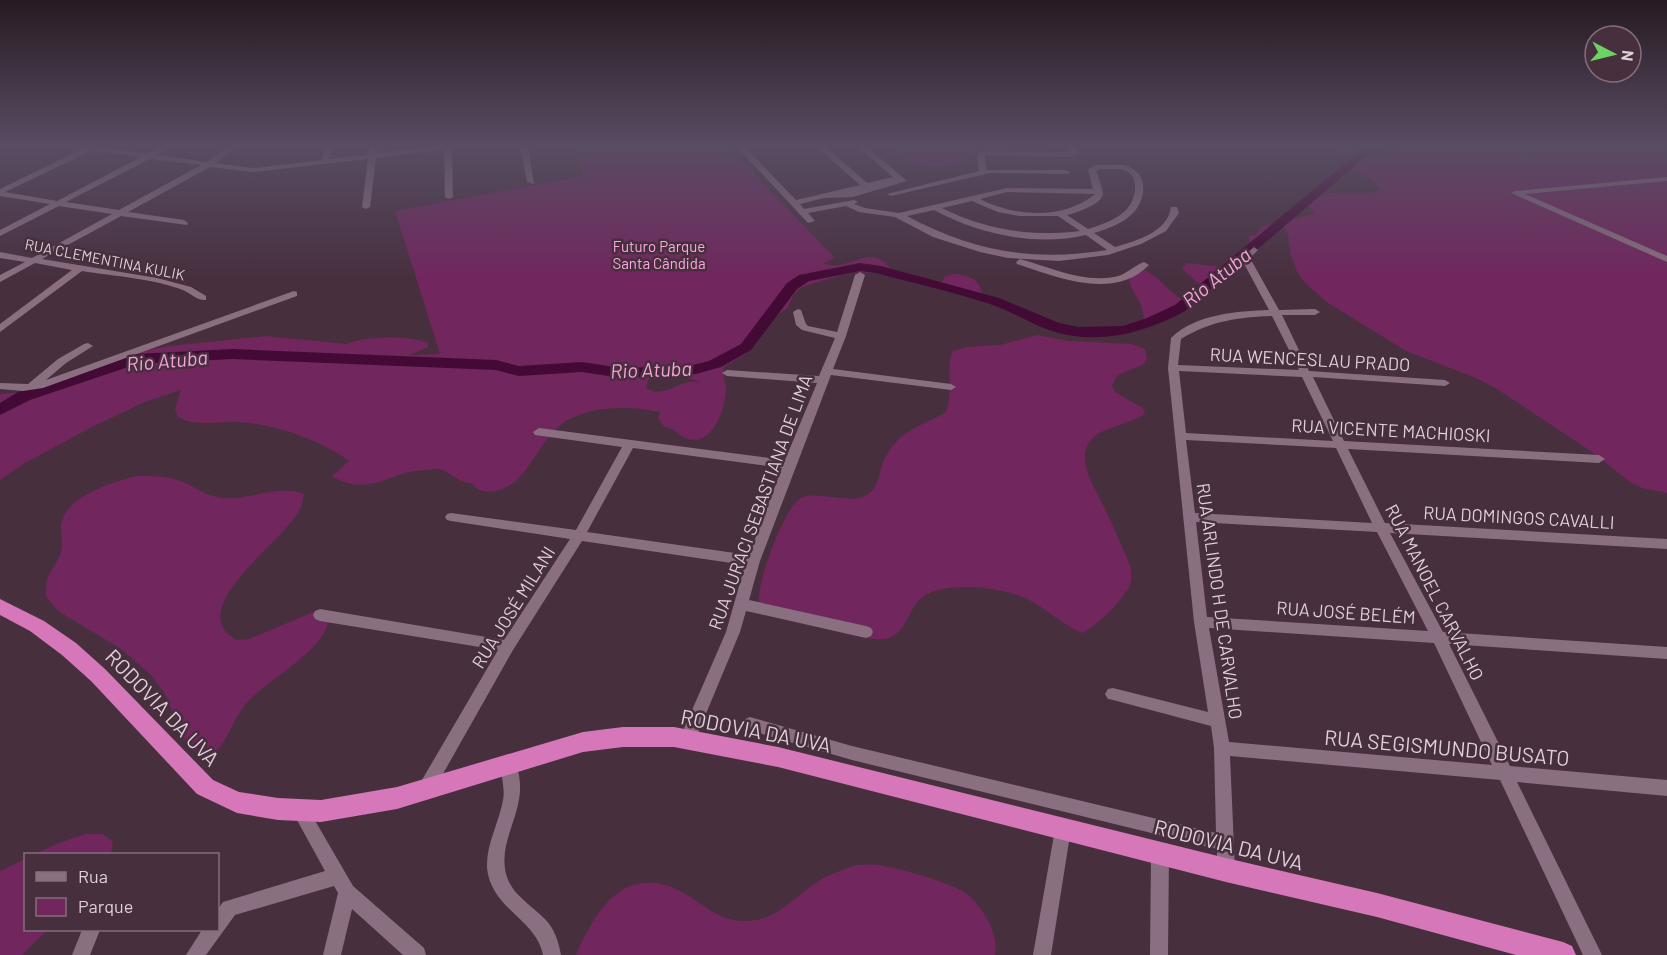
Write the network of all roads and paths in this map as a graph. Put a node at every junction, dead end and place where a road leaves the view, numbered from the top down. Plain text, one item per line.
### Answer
1 (83, 190) edge
2 (162, 190) edge
3 (368, 190) edge
4 (449, 190) edge
5 (781, 190) edge
6 (861, 190) edge
7 (910, 190) edge
8 (1021, 190) edge
9 (1058, 190) edge
10 (1139, 190) edge
11 (1552, 190) edge
12 (1099, 192) joint
13 (0, 193) edge
14 (891, 194) dead end
15 (846, 196) junction
16 (449, 197) dead end
17 (973, 198) junction
18 (57, 203) junction
19 (794, 203) junction
20 (366, 207) dead end
21 (934, 207) junction
22 (1174, 209) dead end
23 (803, 212) junction
24 (119, 213) junction
25 (1059, 213) junction
26 (898, 216) junction
27 (811, 221) dead end
28 (184, 223) dead end
29 (1087, 231) junction
30 (0, 233) edge
31 (1113, 250) junction
32 (1254, 250) dead end
33 (1002, 254) junction
34 (0, 255) edge
35 (1077, 256) junction
36 (1667, 259) edge
37 (33, 261) junction
38 (1144, 265) dead end
39 (79, 269) junction
40 (1045, 269) junction
41 (860, 275) dead end
42 (0, 279) edge
43 (294, 294) dead end
44 (203, 298) dead end
45 (798, 312) dead end
46 (1315, 312) dead end
47 (1276, 313) junction
48 (0, 329) edge
49 (841, 336) junction
50 (88, 346) dead end
51 (1173, 368) junction
52 (728, 373) dead end
53 (1307, 375) junction
54 (825, 376) junction
55 (1445, 383) dead end
56 (0, 386) edge
57 (951, 387) dead end
58 (30, 388) junction
59 (539, 432) dead end
60 (1181, 436) junction
61 (630, 443) junction
62 (1341, 445) junction
63 (1599, 459) dead end
64 (789, 465) junction
65 (451, 517) dead end
66 (1189, 517) junction
67 (1381, 528) junction
68 (580, 534) junction
69 (1667, 544) edge
70 (753, 561) junction
71 (741, 604) junction
72 (0, 606) edge
73 (320, 615) dead end
74 (1201, 622) junction
75 (866, 632) dead end
76 (1439, 638) junction
77 (508, 646) junction
78 (1667, 653) edge
79 (1113, 694) dead end
80 (1218, 721) junction
81 (750, 724) dead end
82 (687, 740) junction
83 (1222, 748) junction
84 (508, 765) junction
85 (1505, 774) junction
86 (1667, 788) edge
87 (425, 791) junction
88 (300, 811) junction
89 (1063, 829) junction
90 (1225, 843) junction
91 (1160, 854) junction
92 (1226, 870) junction
93 (336, 877) junction
94 (347, 892) junction
95 (219, 923) edge
96 (91, 931) edge
97 (212, 931) edge
98 (81, 955) edge
99 (195, 955) edge
100 (332, 955) edge
101 (417, 955) edge
102 (552, 955) edge
103 (1042, 955) edge
104 (1160, 955) edge
105 (1563, 955) edge
106 (1593, 955) edge

1 - 18 street
2 - 24 street
3 - 20 street
4 - 16 street
5 - 19 street
6 - 15 street
7 - 14 street
8 - 17 street
9 - 12 street
10 - 29 street
11 - 36 street
12 - 25 street
13 - 18 street
15 - 19 street
15 - 23 street
15 - 26 street
17 - 21 street
17 - 25 street
18 - 24 street
18 - 30 street
19 - 23 street
21 - 26 street
21 - 29 street
22 - 31 street
23 - 27 street
24 - 28 street
24 - 37 street
25 - 29 street
26 - 33 street
29 - 31 street
31 - 35 street
32 - 47 street, RUA MANOEL CARVALHO
33 - 35 street
33 - 40 street
34 - 37 street, RUA CLEMENTINA KULIK
35 - 40 street
37 - 39 street, RUA CLEMENTINA KULIK
37 - 42 street
38 - 40 street
39 - 44 street, RUA CLEMENTINA KULIK
39 - 48 street
41 - 49 street, RUA JURACI SEBASTIANA DE LIMA
43 - 58 street
45 - 49 street
46 - 47 street
47 - 51 street, RUA ARLINDO H DE CARVALHO
47 - 53 street, RUA MANOEL CARVALHO
49 - 54 street, RUA JURACI SEBASTIANA DE LIMA
50 - 58 street
51 - 53 street, RUA WENCESLAU PRADO
51 - 60 street, RUA ARLINDO H DE CARVALHO
52 - 54 street
53 - 55 street, RUA WENCESLAU PRADO
53 - 62 street, RUA MANOEL CARVALHO
54 - 57 street
54 - 64 street, RUA JURACI SEBASTIANA DE LIMA
56 - 58 street
59 - 61 street
60 - 62 street, RUA VICENTE MACHIOSKI
60 - 66 street, RUA ARLINDO H DE CARVALHO
61 - 64 street
61 - 68 street, RUA JOSÉ MILANI
62 - 63 street, RUA VICENTE MACHIOSKI
62 - 67 street, RUA MANOEL CARVALHO
64 - 70 street, RUA JURACI SEBASTIANA DE LIMA
65 - 68 street
66 - 67 street, RUA DOMINGOS CAVALLI
66 - 74 street, RUA ARLINDO H DE CARVALHO
67 - 69 street, RUA DOMINGOS CAVALLI
67 - 76 street, RUA MANOEL CARVALHO
68 - 70 street
68 - 77 street, RUA JOSÉ MILANI
70 - 71 street, RUA JURACI SEBASTIANA DE LIMA
71 - 75 street
71 - 82 street, RUA JURACI SEBASTIANA DE LIMA
72 - 88 highway, RODOVIA DA UVA
73 - 77 street
74 - 76 street, RUA JOSÉ BELÉM
74 - 80 street, RUA ARLINDO H DE CARVALHO
76 - 78 street, RUA JOSÉ BELÉM
76 - 85 street, RUA MANOEL CARVALHO
77 - 87 street, RUA JOSÉ MILANI
79 - 80 street
80 - 83 street, RUA ARLINDO H DE CARVALHO
81 - 90 street
82 - 84 highway, RODOVIA DA UVA
82 - 89 highway, RODOVIA DA UVA
83 - 85 street, RUA SEGISMUNDO BUSATO
83 - 90 street, RUA ARLINDO H DE CARVALHO
84 - 87 highway, RODOVIA DA UVA
84 - 102 street
85 - 86 street, RUA SEGISMUNDO BUSATO
85 - 106 street, RUA MANOEL CARVALHO
87 - 88 highway, RODOVIA DA UVA
88 - 93 street
89 - 91 highway, RODOVIA DA UVA
89 - 103 street
90 - 92 street, RUA ARLINDO H DE CARVALHO
91 - 92 highway, RODOVIA DA UVA
91 - 104 street
92 - 105 highway, RODOVIA DA UVA
93 - 94 street
93 - 95 street
94 - 100 street
94 - 101 street
96 - 98 street
97 - 99 street

